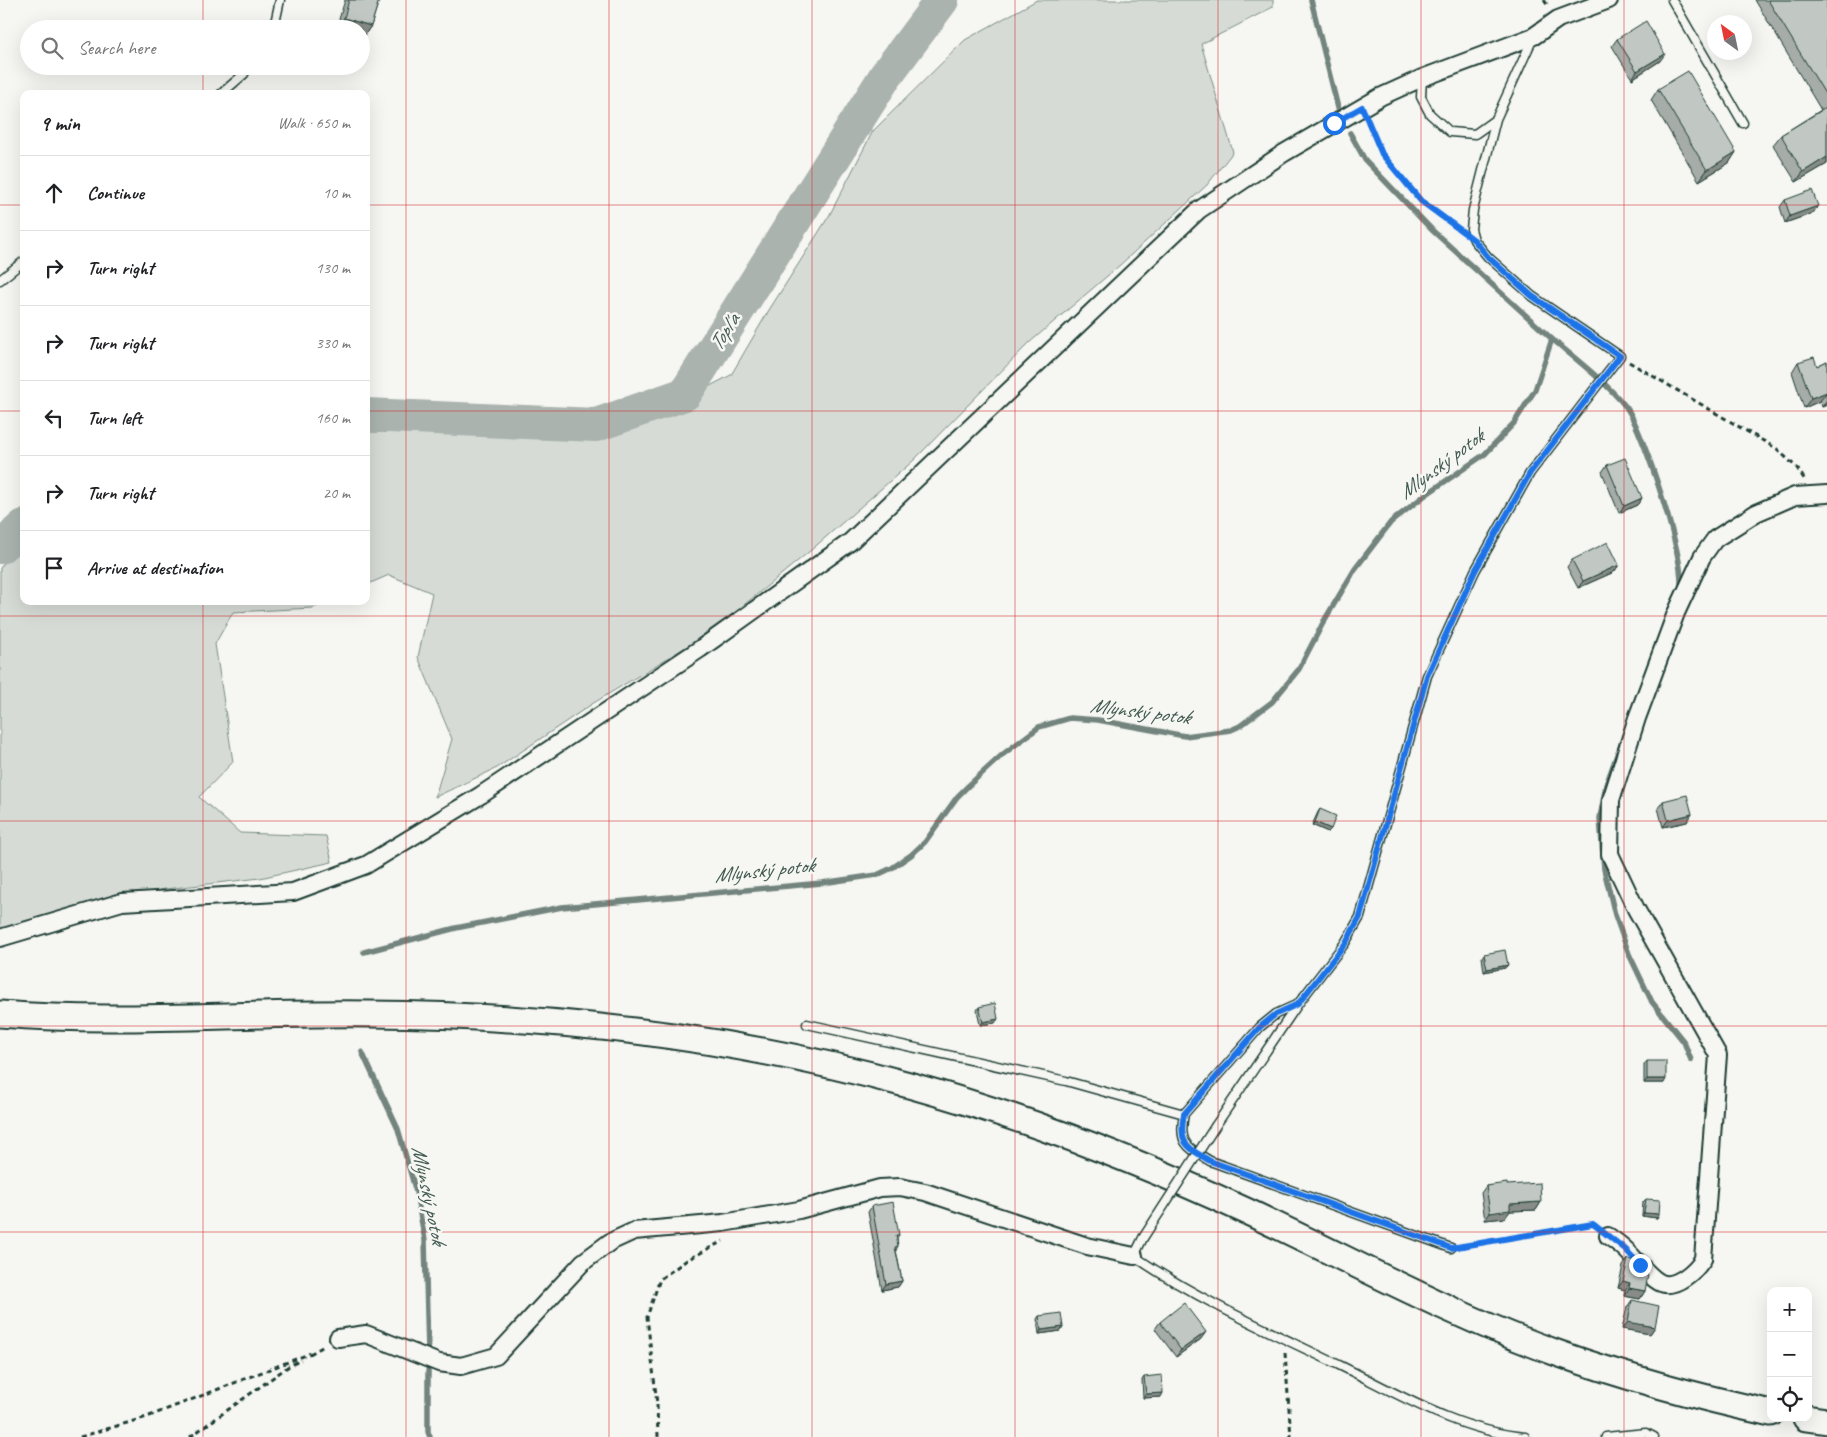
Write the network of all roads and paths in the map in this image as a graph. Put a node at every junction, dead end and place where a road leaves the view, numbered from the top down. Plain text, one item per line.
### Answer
1 (280, 0) edge
2 (1610, 0) edge
3 (1672, 0) edge
4 (275, 20) edge
5 (1534, 36) junction
6 (243, 75) edge
7 (1422, 78) junction
8 (226, 90) edge
9 (1356, 110) junction
10 (1496, 120) junction
11 (1743, 122) dead end
12 (1474, 240) junction
13 (20, 264) edge
14 (0, 280) edge
15 (1620, 356) junction
16 (1820, 494) edge
17 (0, 938) edge
18 (1298, 1004) junction
19 (0, 1014) edge
20 (807, 1024) dead end
21 (1184, 1114) junction
22 (1608, 1236) joint
23 (730, 1237) dead end
24 (1451, 1248) joint
25 (1134, 1256) junction
26 (1276, 1335) junction
27 (338, 1338) joint
28 (311, 1353) junction
29 (1767, 1411) edge
30 (1812, 1419) edge
31 (1827, 1421) edge
32 (80, 1437) edge
33 (190, 1437) edge
34 (658, 1437) edge
35 (1291, 1437) edge
36 (1525, 1437) edge
37 (1606, 1437) edge
38 (1654, 1437) edge

1 - 4 lane
2 - 5 street
3 - 11 lane
5 - 7 street
5 - 10 lane
6 - 8 lane
7 - 9 street
7 - 10 lane
9 - 12 path
9 - 17 street
10 - 12 lane
12 - 15 lane
13 - 14 lane
15 - 16 path
15 - 18 lane
16 - 22 street
18 - 21 lane
18 - 25 lane, bridge
19 - 29 main road
20 - 21 lane
21 - 24 lane
22 - 24 path
23 - 34 path
25 - 26 lane
25 - 27 street
26 - 35 path
26 - 36 lane
27 - 28 path
28 - 32 path
28 - 33 path
30 - 31 main road
37 - 38 lane

